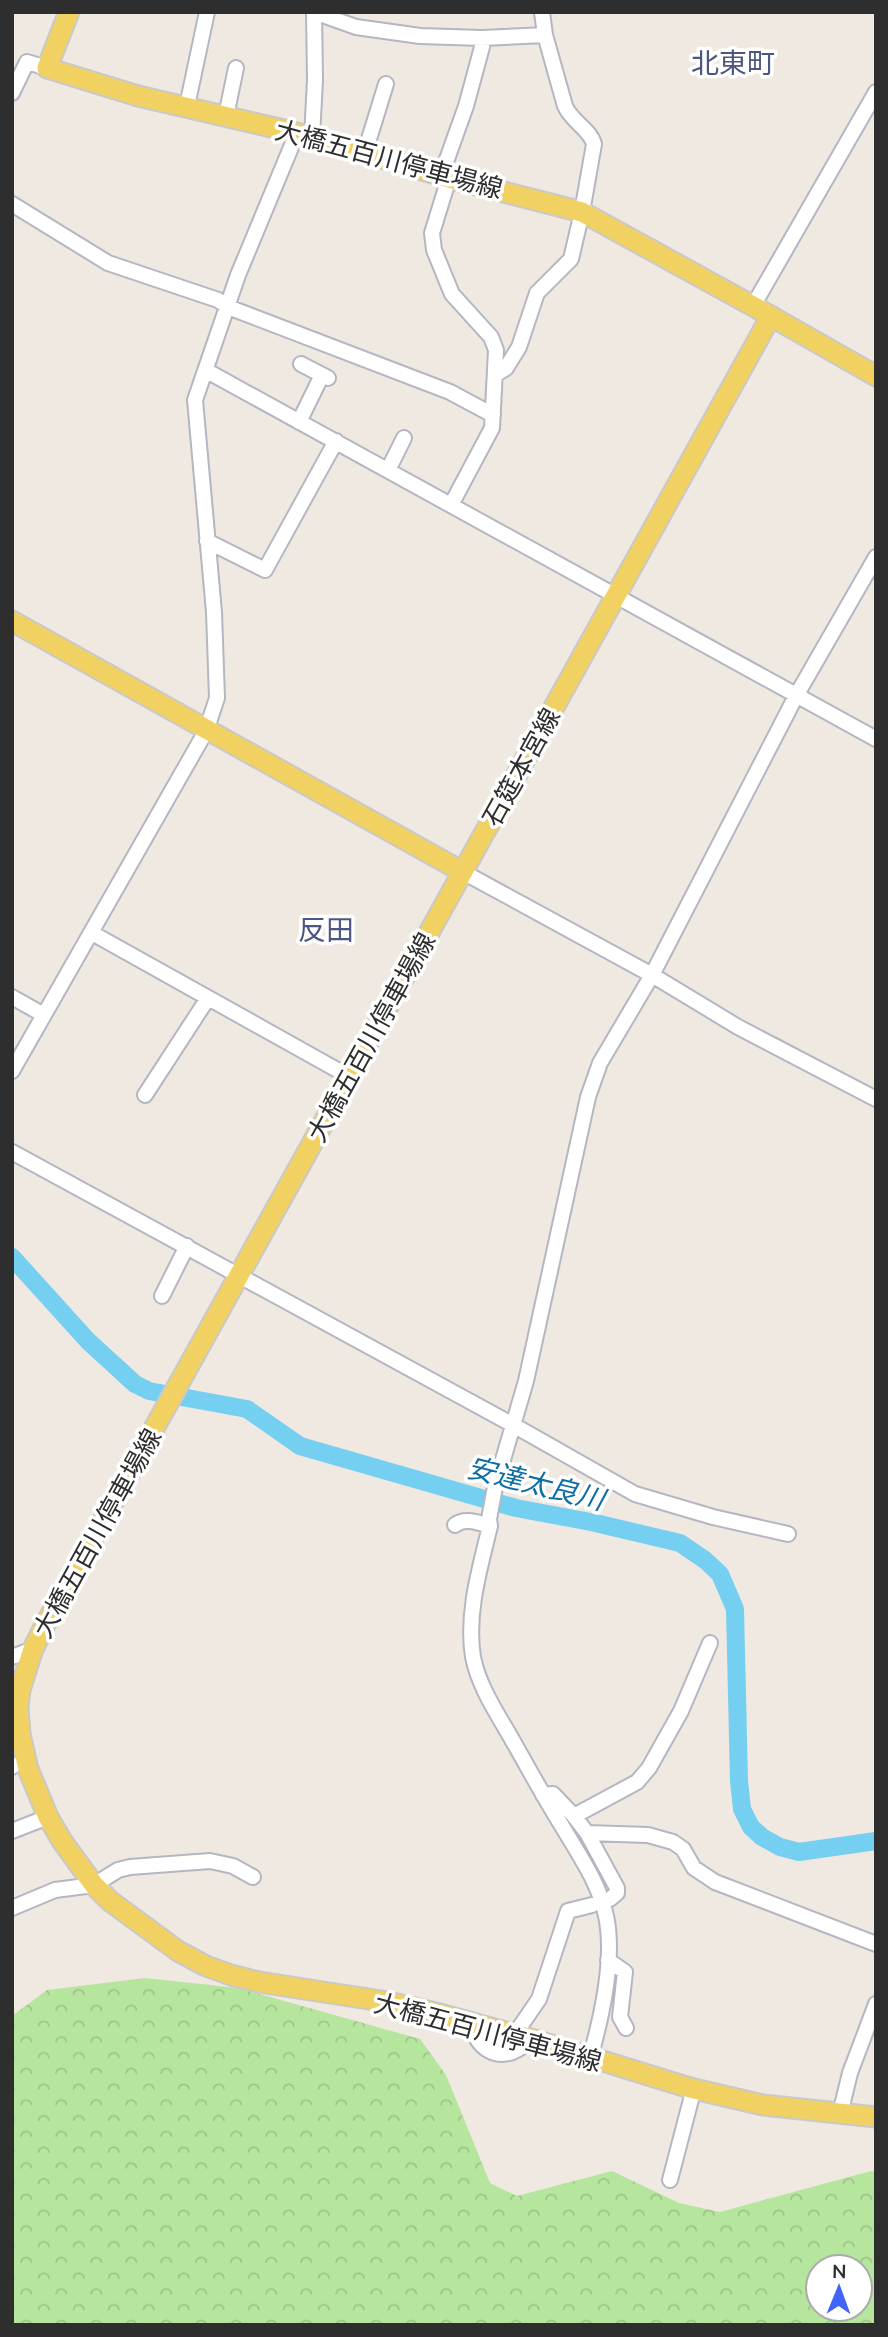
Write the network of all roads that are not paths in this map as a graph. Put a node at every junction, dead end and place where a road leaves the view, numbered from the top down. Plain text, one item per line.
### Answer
1 (69, 12) edge
2 (207, 12) edge
3 (314, 12) edge
4 (542, 12) edge
5 (545, 35) junction
6 (482, 38) junction
7 (47, 68) junction
8 (236, 68) dead end
9 (386, 84) dead end
10 (876, 92) edge
11 (12, 93) edge
12 (187, 106) junction
13 (226, 116) junction
14 (304, 135) junction
15 (365, 152) junction
16 (445, 177) junction
17 (12, 204) edge
18 (582, 212) junction
19 (753, 306) junction
20 (228, 307) junction
21 (771, 316) junction
22 (301, 364) dead end
23 (206, 371) junction
24 (495, 375) junction
25 (876, 376) edge
26 (493, 415) junction
27 (299, 422) junction
28 (404, 438) dead end
29 (336, 442) junction
30 (388, 470) junction
31 (451, 505) junction
32 (207, 541) junction
33 (876, 556) edge
34 (615, 595) junction
35 (12, 621) edge
36 (796, 696) junction
37 (206, 731) junction
38 (876, 739) edge
39 (463, 872) junction
40 (92, 933) junction
41 (652, 975) junction
42 (12, 997) edge
43 (208, 998) junction
44 (44, 1015) junction
45 (12, 1071) edge
46 (348, 1076) junction
47 (145, 1095) dead end
48 (876, 1100) edge
49 (12, 1152) edge
50 (187, 1247) junction
51 (240, 1275) junction
52 (162, 1296) dead end
53 (514, 1426) junction
54 (490, 1522) junction
55 (455, 1525) dead end
56 (788, 1534) dead end
57 (710, 1643) dead end
58 (33, 1649) junction
59 (12, 1657) edge
60 (17, 1766) edge
61 (543, 1796) junction
62 (575, 1816) junction
63 (48, 1817) junction
64 (12, 1831) edge
65 (587, 1833) junction
66 (253, 1877) dead end
67 (94, 1885) junction
68 (610, 1899) dead end
69 (592, 1905) dead end
70 (12, 1908) edge
71 (876, 1944) edge
72 (608, 1960) junction
73 (876, 2004) edge
74 (625, 2028) dead end
75 (522, 2036) junction
76 (590, 2057) junction
77 (694, 2088) junction
78 (840, 2114) junction
79 (876, 2118) edge
80 (670, 2180) dead end

1 - 7 main road
2 - 12 street
3 - 6 street
3 - 14 street
4 - 5 street
5 - 6 street
5 - 18 street
6 - 16 street
7 - 11 street
7 - 12 main road, 大橋五百川停車場線
8 - 13 street
9 - 15 street
10 - 19 street
12 - 13 main road, 大橋五百川停車場線
13 - 14 main road, 大橋五百川停車場線
14 - 15 main road, 大橋五百川停車場線
14 - 20 street
15 - 16 main road, 大橋五百川停車場線
16 - 18 main road, 大橋五百川停車場線
16 - 24 street
17 - 20 street
18 - 19 main road, 大橋五百川停車場線
18 - 24 street
19 - 21 main road, 大橋五百川停車場線
20 - 23 street
20 - 26 street
21 - 25 main road
21 - 34 main road, 石筵本宮線
22 - 27 street
23 - 27 street
23 - 32 street
24 - 26 street
26 - 31 street
27 - 29 street
28 - 30 street
29 - 30 street
29 - 32 street
30 - 31 street
31 - 34 street
32 - 37 street
33 - 36 street
34 - 36 street
34 - 39 main road, 石筵本宮線
35 - 37 main road
36 - 38 street
36 - 41 street
37 - 39 main road
37 - 40 street
39 - 41 street
39 - 46 main road, 大橋五百川停車場線
40 - 43 street
40 - 44 street
41 - 48 street
41 - 53 street
42 - 44 street
43 - 46 street
43 - 47 street
44 - 45 street
46 - 51 main road, 大橋五百川停車場線
49 - 50 street
50 - 51 street
50 - 52 street
51 - 53 street
51 - 58 main road, 大橋五百川停車場線
53 - 54 street
53 - 56 street
54 - 55 street
54 - 61 street
57 - 62 street
58 - 59 street
58 - 60 main road, 大橋五百川停車場線
60 - 63 main road, 大橋五百川停車場線
61 - 62 street
61 - 72 street
62 - 65 street
63 - 64 street
63 - 67 main road, 大橋五百川停車場線
65 - 68 street
65 - 71 street
66 - 67 street
67 - 70 street
67 - 75 main road, 大橋五百川停車場線
69 - 75 street
72 - 74 street
72 - 76 street
73 - 78 street
75 - 76 main road, 大橋五百川停車場線
76 - 77 main road, 大橋五百川停車場線
77 - 78 main road, 大橋五百川停車場線
77 - 80 street
78 - 79 main road, 大橋五百川停車場線

